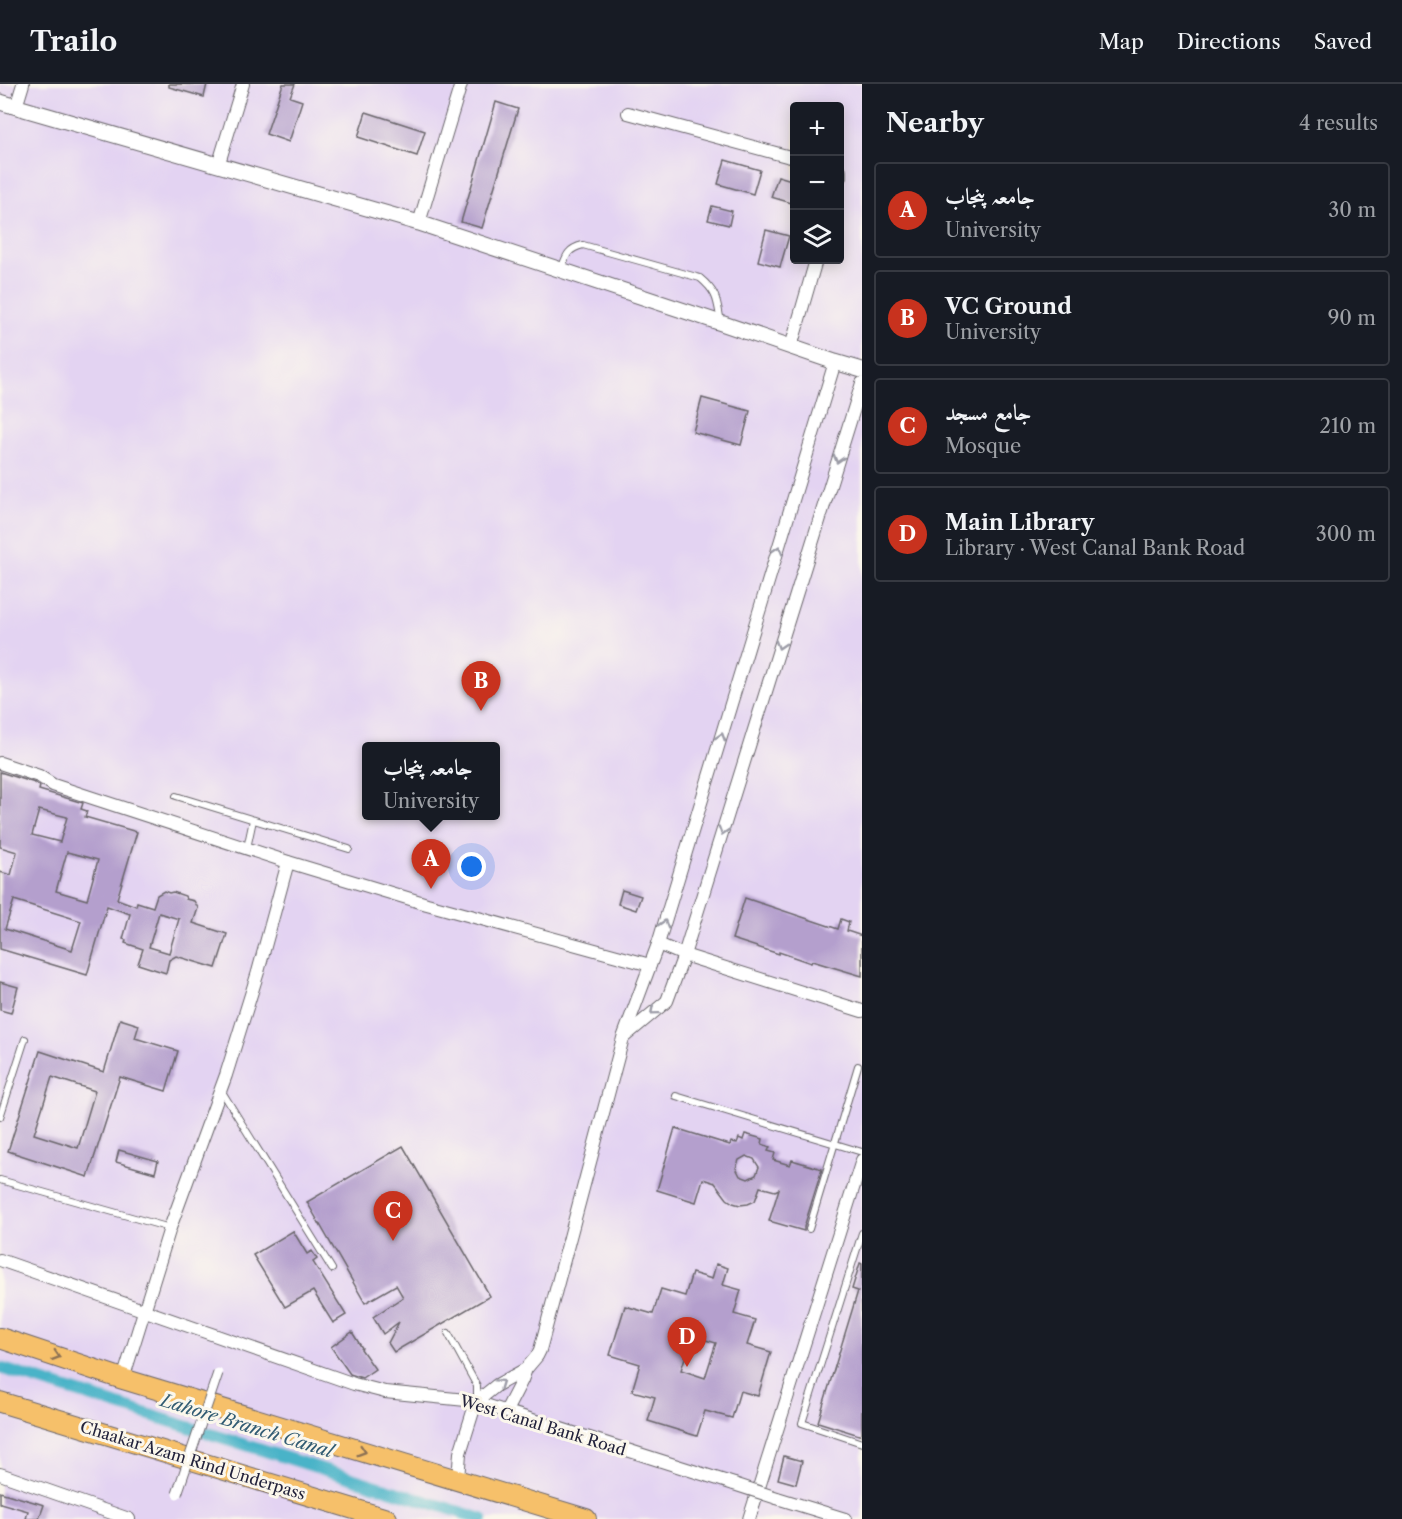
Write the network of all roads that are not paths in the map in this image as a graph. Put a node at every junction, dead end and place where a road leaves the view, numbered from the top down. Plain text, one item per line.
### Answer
1 (22, 84) edge
2 (243, 84) edge
3 (461, 84) edge
4 (0, 102) edge
5 (16, 106) junction
6 (628, 113) dead end
7 (790, 157) edge
8 (218, 166) junction
9 (419, 224) junction
10 (815, 264) edge
11 (561, 270) junction
12 (721, 323) junction
13 (791, 347) junction
14 (835, 362) junction
15 (862, 370) edge
16 (862, 383) edge
17 (0, 763) edge
18 (176, 796) dead end
19 (253, 820) junction
20 (246, 848) junction
21 (349, 849) dead end
22 (288, 862) junction
23 (658, 944) junction
24 (684, 955) junction
25 (650, 965) junction
26 (862, 1011) edge
27 (623, 1038) junction
28 (25, 1039) dead end
29 (858, 1066) dead end
30 (221, 1090) junction
31 (676, 1096) dead end
32 (0, 1117) edge
33 (835, 1145) junction
34 (862, 1152) edge
35 (862, 1160) edge
36 (0, 1180) edge
37 (170, 1228) junction
38 (809, 1229) dead end
39 (862, 1233) edge
40 (0, 1260) edge
41 (332, 1269) dead end
42 (145, 1309) junction
43 (448, 1333) dead end
44 (0, 1338) edge
45 (526, 1369) junction
46 (218, 1373) dead end
47 (123, 1379) junction
48 (0, 1402) edge
49 (476, 1402) junction
50 (506, 1411) junction
51 (862, 1443) edge
52 (0, 1474) edge
53 (458, 1480) junction
54 (177, 1494) dead end
55 (129, 1519) edge
56 (387, 1519) edge
57 (586, 1519) edge
58 (749, 1519) edge
59 (845, 1519) edge

1 - 5 street
2 - 8 street
3 - 9 street
4 - 5 street
5 - 8 street
6 - 7 street
8 - 9 street
9 - 11 street
10 - 13 street
11 - 12 street
11 - 12 lane
12 - 13 street
13 - 14 street
14 - 15 street
23 -> 14 street
16 -> 24 street
17 - 20 street
18 - 19 lane
19 - 20 lane
19 - 21 lane
20 - 22 street
22 - 25 street
22 - 30 street
23 - 24 street
23 - 25 street
24 - 26 street
24 -> 27 street
25 - 27 street
27 - 45 street
28 - 32 lane
29 - 33 lane
30 - 37 street
30 - 41 lane
31 - 33 lane
33 - 34 lane
33 - 38 lane
35 - 58 street
36 - 37 lane
37 - 42 street
39 - 51 lane
40 - 42 street, West Canal Bank Road
42 - 47 street
42 - 49 street, West Canal Bank Road
43 - 49 lane
44 -> 47 highway
49 -> 45 street
45 - 50 street
46 - 54 street, bridge
47 -> 53 highway
48 - 56 highway, Chaakar Azam Rind Underpass
49 - 50 street, West Canal Bank Road
49 - 53 street
50 - 59 street, West Canal Bank Road, bridge
52 - 55 street
53 - 57 highway

